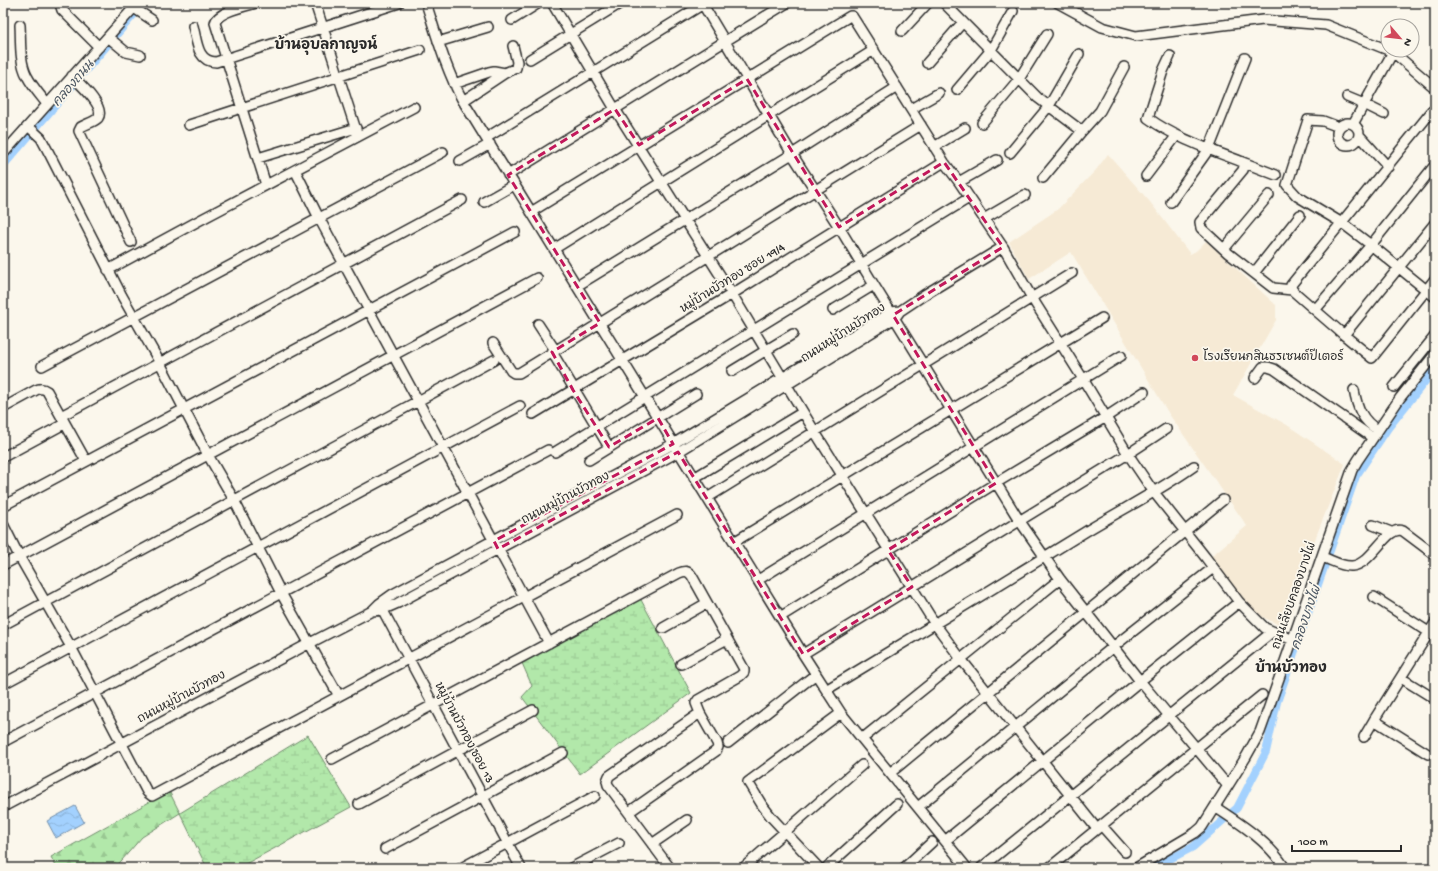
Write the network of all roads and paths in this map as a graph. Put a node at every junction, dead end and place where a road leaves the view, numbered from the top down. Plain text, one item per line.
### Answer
1 (64, 3) edge
2 (256, 3) edge
3 (315, 3) edge
4 (399, 3) edge
5 (426, 3) edge
6 (539, 3) edge
7 (552, 3) edge
8 (621, 3) edge
9 (703, 3) edge
10 (787, 3) edge
11 (928, 3) edge
12 (944, 3) edge
13 (1058, 3) edge
14 (137, 7) edge
15 (1013, 11) dead end
16 (149, 18) dead end
17 (512, 20) dead end
18 (963, 22) junction
19 (20, 25) dead end
20 (193, 26) dead end
21 (323, 27) junction
22 (488, 27) dead end
23 (902, 31) dead end
24 (571, 34) junction
25 (1047, 34) dead end
26 (110, 38) junction
27 (438, 42) junction
28 (725, 42) junction
29 (513, 46) dead end
30 (99, 47) junction
31 (1380, 47) edge
32 (420, 50) dead end
33 (874, 50) junction
34 (991, 50) junction
35 (1079, 54) dead end
36 (140, 55) dead end
37 (1170, 56) dead end
38 (1245, 58) dead end
39 (1389, 58) edge
40 (1399, 58) edge
41 (227, 59) junction
42 (530, 59) dead end
43 (927, 63) dead end
44 (1124, 67) dead end
45 (593, 72) junction
46 (505, 73) junction
47 (340, 77) junction
48 (74, 78) junction
49 (747, 78) junction
50 (1019, 79) junction
51 (454, 84) junction
52 (897, 87) junction
53 (1435, 88) edge
54 (957, 90) dead end
55 (940, 93) dead end
56 (1347, 97) dead end
57 (464, 101) junction
58 (47, 104) junction
59 (1364, 104) junction
60 (1050, 106) junction
61 (414, 107) dead end
62 (242, 108) junction
63 (615, 109) junction
64 (911, 109) junction
65 (1432, 111) dead end
66 (1384, 114) dead end
67 (770, 116) junction
68 (982, 123) dead end
69 (1353, 124) junction
70 (189, 125) dead end
71 (921, 125) junction
72 (1339, 127) junction
73 (30, 128) junction
74 (965, 128) dead end
75 (1082, 131) junction
76 (357, 132) junction
77 (1177, 135) junction
78 (1360, 136) junction
79 (488, 141) junction
80 (639, 145) junction
81 (934, 147) junction
82 (1209, 149) junction
83 (443, 152) dead end
84 (1010, 153) dead end
85 (3, 154) edge
86 (792, 154) junction
87 (258, 158) junction
88 (997, 160) dead end
89 (460, 161) dead end
90 (944, 162) junction
91 (1245, 164) junction
92 (1435, 165) edge
93 (1388, 166) junction
94 (295, 170) junction
95 (508, 175) junction
96 (1276, 175) dead end
97 (1146, 176) dead end
98 (1043, 178) dead end
99 (662, 182) junction
100 (959, 182) junction
101 (266, 184) junction
102 (514, 185) junction
103 (816, 190) junction
104 (1025, 194) dead end
105 (1269, 195) dead end
106 (969, 198) junction
107 (462, 200) dead end
108 (484, 202) dead end
109 (1171, 202) dead end
110 (532, 212) junction
111 (1300, 215) dead end
112 (320, 218) junction
113 (984, 219) junction
114 (685, 220) junction
115 (1342, 223) junction
116 (1435, 223) edge
117 (839, 227) junction
118 (515, 232) dead end
119 (131, 242) dead end
120 (1371, 245) junction
121 (1003, 247) junction
122 (554, 249) junction
123 (1224, 249) junction
124 (708, 256) junction
125 (345, 264) junction
126 (861, 264) junction
127 (1399, 268) junction
128 (108, 270) junction
129 (1072, 273) dead end
130 (1254, 273) junction
131 (537, 278) dead end
132 (1435, 279) edge
133 (874, 285) junction
134 (577, 286) junction
135 (1292, 290) junction
136 (1426, 290) junction
137 (732, 294) junction
138 (1435, 297) edge
139 (1032, 298) junction
140 (370, 309) junction
141 (833, 310) dead end
142 (1315, 310) junction
143 (895, 314) junction
144 (134, 317) junction
145 (1102, 318) dead end
146 (600, 323) junction
147 (538, 324) dead end
148 (754, 330) junction
149 (793, 334) dead end
150 (1344, 335) junction
151 (1435, 336) edge
152 (493, 343) dead end
153 (1060, 343) junction
154 (766, 350) junction
155 (553, 351) junction
156 (1435, 354) edge
157 (394, 355) junction
158 (1121, 356) dead end
159 (494, 360) dead end
160 (622, 360) junction
161 (160, 363) junction
162 (924, 365) junction
163 (42, 366) dead end
164 (732, 372) dead end
165 (1254, 378) dead end
166 (1083, 379) junction
167 (785, 381) junction
168 (1394, 387) dead end
169 (573, 390) junction
170 (1354, 390) dead end
171 (1144, 392) dead end
172 (696, 394) dead end
173 (644, 397) junction
174 (419, 401) junction
175 (520, 406) dead end
176 (3, 408) edge
177 (184, 408) junction
178 (951, 409) junction
179 (803, 412) junction
180 (533, 414) dead end
181 (1106, 417) junction
182 (658, 418) junction
183 (63, 420) junction
184 (596, 426) junction
185 (1166, 429) dead end
186 (815, 432) junction
187 (1376, 434) junction
188 (974, 446) junction
189 (609, 447) junction
190 (443, 448) junction
191 (676, 448) junction
192 (1128, 454) junction
193 (208, 455) junction
194 (3, 457) edge
195 (589, 460) dead end
196 (86, 461) junction
197 (1194, 466) dead end
198 (843, 476) junction
199 (694, 478) junction
200 (996, 483) junction
201 (1153, 491) junction
202 (468, 494) junction
203 (707, 498) junction
204 (234, 500) junction
205 (1223, 500) dead end
206 (3, 506) edge
207 (866, 512) junction
208 (677, 514) dead end
209 (1019, 520) junction
210 (3, 524) edge
211 (1373, 525) dead end
212 (1391, 532) junction
213 (1185, 533) junction
214 (734, 542) junction
215 (496, 545) junction
216 (258, 546) junction
217 (888, 550) junction
218 (1435, 555) edge
219 (19, 556) junction
220 (1044, 557) junction
221 (1324, 558) junction
222 (3, 565) edge
223 (1213, 568) junction
224 (1060, 578) junction
225 (758, 580) junction
226 (912, 587) junction
227 (281, 593) junction
228 (524, 597) junction
229 (1374, 597) dead end
230 (46, 602) junction
231 (1239, 602) junction
232 (707, 603) junction
233 (381, 607) junction
234 (1087, 613) junction
235 (780, 617) junction
236 (935, 624) junction
237 (1435, 624) edge
238 (3, 625) edge
239 (663, 628) dead end
240 (1272, 632) junction
241 (1432, 634) edge
242 (727, 639) junction
243 (1293, 640) junction
244 (310, 643) junction
245 (549, 643) junction
246 (71, 647) junction
247 (1113, 647) junction
248 (803, 654) junction
249 (408, 659) junction
250 (961, 659) junction
251 (681, 664) dead end
252 (816, 674) junction
253 (1401, 678) junction
254 (1140, 681) junction
255 (3, 684) edge
256 (826, 690) junction
257 (989, 693) junction
258 (94, 694) junction
259 (1262, 695) dead end
260 (339, 696) junction
261 (1435, 699) edge
262 (434, 704) junction
263 (533, 710) dead end
264 (700, 713) junction
265 (841, 713) junction
266 (1168, 716) junction
267 (1374, 720) junction
268 (1015, 727) junction
269 (1364, 737) dead end
270 (862, 739) junction
271 (3, 742) edge
272 (728, 743) dead end
273 (121, 744) junction
274 (1197, 748) junction
275 (459, 751) junction
276 (563, 753) dead end
277 (1428, 754) dead end
278 (332, 759) dead end
279 (1044, 761) junction
280 (862, 765) dead end
281 (890, 773) junction
282 (1228, 786) junction
283 (1069, 795) junction
284 (483, 796) junction
285 (595, 796) dead end
286 (359, 804) dead end
287 (897, 804) dead end
288 (3, 807) edge
289 (918, 807) junction
290 (1215, 807) junction
291 (629, 812) junction
292 (687, 820) dead end
293 (1099, 827) junction
294 (785, 832) junction
295 (945, 841) junction
296 (932, 842) dead end
297 (508, 843) junction
298 (619, 843) dead end
299 (652, 844) junction
300 (385, 849) dead end
301 (1126, 852) dead end
302 (476, 860) junction
303 (461, 868) edge
304 (481, 868) edge
305 (521, 868) edge
306 (571, 868) edge
307 (670, 868) edge
308 (743, 868) edge
309 (819, 868) edge
310 (826, 868) edge
311 (904, 868) edge
312 (967, 868) edge
313 (981, 868) edge
314 (1049, 868) edge
315 (1136, 868) edge
316 (1285, 868) edge

1 - 30 street
2 - 41 street
3 - 21 street
4 - 21 street
5 - 27 street
6 - 17 street
7 - 24 street
8 - 24 street
9 - 28 street
9 - 45 street
10 - 28 street
11 - 23 street
12 - 18 street
13 - 31 street
14 - 16 street
14 - 26 street
15 - 34 street
18 - 34 street
18 - 43 street
19 - 58 street
20 - 41 street
21 - 41 street
21 - 47 street
22 - 27 street
24 - 42 street
24 - 45 street
25 - 50 street
26 - 30 street
26 - 36 street
27 - 51 street
28 - 49 street
28 - 63 street
29 - 46 street
30 - 48 street
32 - 47 street
33 - 49 street
33 - 52 street
33 - 67 street
34 - 50 street
34 - 54 street
35 - 60 street
37 - 77 street
38 - 82 street
39 - 59 street
40 - 53 street
41 - 62 street
44 - 75 street
45 - 63 street
45 - 79 street
46 - 51 street
46 - 57 street
47 - 62 street
47 - 76 street
48 - 58 street
48 - 119 street
49 - 67 street
49 - 80 street
50 - 60 street
50 - 68 street
51 - 57 street
52 - 64 street
52 - 86 street
55 - 64 street
56 - 59 street
57 - 79 street
58 - 73 street
59 - 66 street
59 - 69 street
60 - 75 street
60 - 84 street
61 - 76 street
62 - 70 street
62 - 87 street
63 - 80 street
63 - 95 street
64 - 71 street
65 - 93 street
67 - 86 street
67 - 99 street
69 - 72 street
69 - 78 street
71 - 81 street
71 - 103 street
72 - 78 street
72 - 115 street
73 - 85 street
73 - 128 street
74 - 81 street
75 - 98 street
76 - 87 street
76 - 94 street
77 - 82 street
77 - 97 street
78 - 93 street
79 - 89 street
79 - 95 street
80 - 99 street
80 - 110 street
81 - 90 street
82 - 91 street
82 - 109 street
83 - 112 street
86 - 103 street
86 - 114 street
87 - 101 street
88 - 100 street
90 - 100 street
90 - 117 street, หมู่บ้านบัวทอง ซอย 19/4
91 - 96 street
91 - 123 street
92 - 120 street
93 - 115 street
94 - 101 street
94 - 112 street
95 - 102 street
99 - 114 street
99 - 122 street
100 - 106 street
101 - 128 street
102 - 108 street
102 - 110 street
103 - 117 street
103 - 124 street
104 - 113 street
105 - 123 street
106 - 113 street
106 - 126 street
107 - 125 street
110 - 122 street
111 - 130 street
112 - 125 street
112 - 144 street
113 - 121 street
114 - 124 street
114 - 134 street
115 - 120 street
115 - 135 street
116 - 127 street
117 - 126 street
117 - 137 street, หมู่บ้านบัวทอง ซอย 19/4
118 - 140 street
120 - 127 street
120 - 142 street
121 - 139 street
121 - 143 street, ถนนหมู่บ้านบัวทอง
122 - 134 street
123 - 130 street
124 - 137 street
124 - 146 street
125 - 140 street
125 - 161 street
126 - 133 street
126 - 148 street
127 - 136 street
127 - 150 street
128 - 144 street
129 - 139 street
130 - 135 street
131 - 157 street
132 - 136 street
133 - 141 street
133 - 143 street
134 - 146 street
135 - 142 street
136 - 138 street
136 - 150 street
137 - 148 street
137 - 160 street, หมู่บ้านบัวทอง ซอย 19/4
139 - 153 street
139 - 162 street
140 - 157 street
140 - 177 street
142 - 150 street
143 - 162 street
143 - 167 street, ถนนหมู่บ้านบัวทอง
144 - 161 street
144 - 163 street
145 - 153 street
146 - 155 street
146 - 160 street
147 - 155 street
148 - 154 street
148 - 173 street
149 - 154 street
151 - 168 street
152 - 155 street
153 - 166 street
153 - 178 street
154 - 164 street
154 - 167 street
155 - 169 street
156 - 187 street, ถนนเลียบคลองบางไผ่
157 - 174 street
157 - 193 street
158 - 166 street
159 - 174 street
160 - 169 street, หมู่บ้านบัวทอง ซอย 19/4
160 - 173 street
161 - 177 street
161 - 183 street
162 - 178 street
162 - 186 street
165 - 187 street
166 - 181 street
166 - 188 street
167 - 179 street
167 - 191 street, ถนนหมู่บ้านบัวทอง
169 - 180 street, หมู่บ้านบัวทอง ซอย 19/4
169 - 184 street
170 - 187 street
171 - 181 street
172 - 182 street
173 - 182 street
173 - 184 street
174 - 190 street
174 - 204 street
175 - 190 street
176 - 183 street
177 - 193 street
177 - 196 street
178 - 188 street
178 - 198 street
179 - 186 street
179 - 199 street
181 - 192 street
181 - 200 street
182 - 189 street
182 - 191 street
183 - 194 street
183 - 196 street
184 - 189 street
184 - 202 street
185 - 192 street
186 - 198 street
186 - 203 street
187 - 221 street, ถนนเลียบคลองบางไผ่
188 - 200 street
188 - 207 street
189 - 195 street
190 - 202 street
190 - 216 street
191 - 199 street
191 - 215 street, ถนนหมู่บ้านบัวทอง
192 - 201 street
192 - 209 street
193 - 204 street
193 - 219 street
196 - 206 street
197 - 201 street
198 - 207 street
198 - 214 street
199 - 203 street
200 - 209 street
200 - 217 street
201 - 213 street
201 - 220 street
202 - 215 street
202 - 227 street
203 - 214 street
204 - 216 street
204 - 230 street
205 - 213 street
207 - 217 street
207 - 225 street
208 - 228 street
209 - 220 street
209 - 226 street
210 - 219 street
211 - 212 street
212 - 218 street
212 - 221 street
213 - 223 street
213 - 234 street
214 - 225 street
215 - 228 street
215 - 233 street, ถนนหมู่บ้านบัวทอง
216 - 227 street
216 - 246 street
217 - 226 street
217 - 235 street
219 - 222 street
219 - 230 street
220 - 224 street
220 - 236 street
221 - 243 street, ถนนเลียบคลองบางไผ่
223 - 231 street
223 - 247 street
224 - 234 street
224 - 250 street
225 - 235 street
226 - 236 street
226 - 248 street
227 - 244 street
227 - 258 street
228 - 245 street
228 - 249 street
229 - 241 street
230 - 238 street
230 - 246 street
231 - 240 street
231 - 254 street
232 - 239 street
232 - 242 street
232 - 245 street
233 - 244 street, ถนนหมู่บ้านบัวทอง
233 - 249 street, หมู่บ้านบัวทอง ซอย 13
234 - 247 street
234 - 257 street
235 - 248 street
236 - 250 street
236 - 256 street
237 - 241 street
240 - 243 street
240 - 266 street
241 - 253 street
242 - 251 street
242 - 264 street
243 - 282 street, ถนนเลียบคลองบางไผ่
244 - 260 street
244 - 273 street, ถนนหมู่บ้านบัวทอง
245 - 262 street
246 - 255 street
246 - 258 street
247 - 254 street
247 - 268 street
248 - 252 street
249 - 260 street
249 - 262 street, หมู่บ้านบัวทอง ซอย 13
250 - 257 street
250 - 270 street
252 - 256 street
252 - 272 street
253 - 261 street
253 - 267 street
254 - 266 street
254 - 279 street
256 - 265 street
257 - 268 street
257 - 281 street
258 - 271 street
258 - 273 street
259 - 274 street
260 - 273 street
262 - 275 street, หมู่บ้านบัวทอง ซอย 13
262 - 278 street
263 - 275 street
264 - 291 street
264 - 291 street
265 - 270 street
265 - 294 street
266 - 274 street
266 - 283 street
267 - 269 street
267 - 277 street
268 - 279 street
268 - 289 street
270 - 281 street
273 - 288 street, ถนนหมู่บ้านบัวทอง
274 - 282 street
274 - 293 street
275 - 284 street, หมู่บ้านบัวทอง ซอย 13
275 - 286 street
276 - 284 street
279 - 283 street
279 - 295 street
280 - 294 street
281 - 289 street
282 - 290 street, ถนนเลียบคลองบางไผ่
283 - 293 street
283 - 313 street
284 - 297 street, หมู่บ้านบัวทอง ซอย 13
284 - 300 street
285 - 297 street
287 - 310 street
289 - 295 street
290 - 315 street, ถนนเลียบคลองบางไผ่
290 - 316 street
291 - 299 street
292 - 299 street
293 - 301 street
293 - 314 street
294 - 308 street
294 - 309 street
295 - 312 street
296 - 311 street
297 - 302 street
297 - 305 street, หมู่บ้านบัวทอง ซอย 13
298 - 306 street
299 - 307 street
302 - 303 street
302 - 304 street

